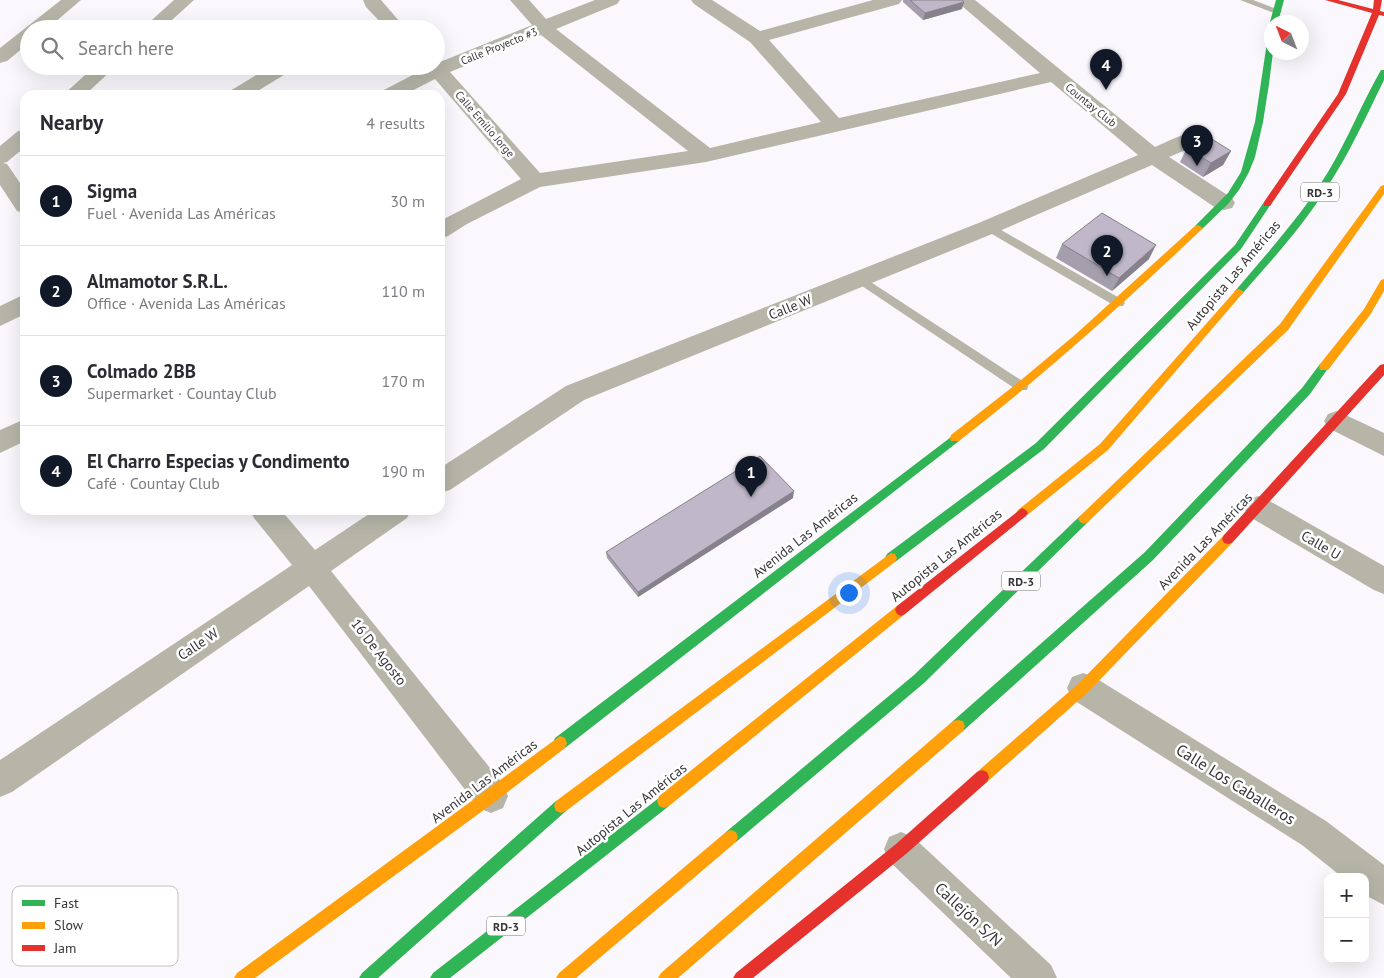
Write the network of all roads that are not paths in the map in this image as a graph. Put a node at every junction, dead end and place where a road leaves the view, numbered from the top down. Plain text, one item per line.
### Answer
1 (72, 0) edge
2 (185, 0) edge
3 (372, 0) edge
4 (519, 0) edge
5 (611, 0) edge
6 (700, 0) edge
7 (893, 0) edge
8 (964, 0) edge
9 (1244, 0) edge
10 (1329, 0) edge
11 (1380, 8) edge
12 (1277, 11) edge
13 (46, 20) edge
14 (162, 20) edge
15 (385, 20) edge
16 (544, 28) junction
17 (757, 38) junction
18 (20, 41) edge
19 (0, 57) edge
20 (1267, 60) edge
21 (445, 65) edge
22 (1384, 72) edge
23 (96, 75) edge
24 (268, 75) edge
25 (424, 75) edge
26 (442, 75) edge
27 (1055, 75) junction
28 (79, 90) edge
29 (245, 90) edge
30 (398, 90) edge
31 (834, 125) junction
32 (1195, 138) dead end
33 (20, 140) edge
34 (706, 155) junction
35 (1153, 156) junction
36 (0, 157) edge
37 (2, 176) edge
38 (535, 181) junction
39 (1384, 188) edge
40 (20, 199) edge
41 (1224, 203) junction
42 (989, 227) junction
43 (445, 228) edge
44 (860, 279) junction
45 (1384, 282) edge
46 (1118, 303) junction
47 (20, 306) edge
48 (0, 317) edge
49 (1384, 368) edge
50 (1022, 387) junction
51 (1337, 421) junction
52 (20, 432) edge
53 (0, 442) edge
54 (1384, 444) edge
55 (445, 479) edge
56 (1258, 508) junction
57 (268, 515) edge
58 (389, 515) edge
59 (311, 567) junction
60 (1384, 581) edge
61 (1084, 688) junction
62 (0, 780) edge
63 (491, 796) junction
64 (901, 849) junction
65 (1384, 887) edge
66 (242, 978) edge
67 (367, 978) edge
68 (438, 978) edge
69 (564, 978) edge
70 (666, 978) edge
71 (742, 978) edge
72 (1038, 978) edge

1 - 13 street
2 - 14 street
3 - 15 street
4 - 16 street
5 - 16 street, Calle Proyecto #3
6 - 17 street
7 - 17 street
8 - 27 street, Countay Club
9 - 12 lane
10 - 11 main road
11 - 67 main road
16 - 21 street, Calle Proyecto #3
16 - 34 street
17 - 31 street
18 - 19 street
20 - 41 main road, Avenida Las Américas
22 - 68 main road, Autopista Las Américas / RD-3
23 - 28 street
24 - 29 street
25 - 30 street, Calle Proyecto #3
26 - 38 street, Calle Emilio Jorge
27 - 31 street
27 - 35 street, Countay Club
31 - 34 street
32 - 35 street, Calle W
33 - 36 street
34 - 38 street
35 - 41 street, Countay Club
35 - 42 street, Calle W
37 - 40 street
38 - 43 street
39 - 69 main road, RD-3
41 - 46 main road, Avenida Las Américas
42 - 44 street, Calle W
42 - 46 lane
44 - 50 lane
44 - 55 street, Calle W
45 - 70 main road
46 - 50 main road, Avenida Las Américas
47 - 48 street
49 - 51 main road, Avenida Las Américas
50 - 63 main road, Avenida Las Américas
51 - 54 street
51 - 56 main road, Avenida Las Américas
52 - 53 street
56 - 60 street, Calle U
56 - 61 main road, Avenida Las Américas
57 - 59 street, 16 De Agosto
58 - 59 street, Calle W
59 - 62 street, Calle W
59 - 63 street, 16 De Agosto
61 - 64 main road, Avenida Las Américas
61 - 65 street, Calle Los Caballeros
63 - 66 main road, Avenida Las Américas
64 - 71 main road, Avenida Las Américas
64 - 72 street, Callejón S/N

